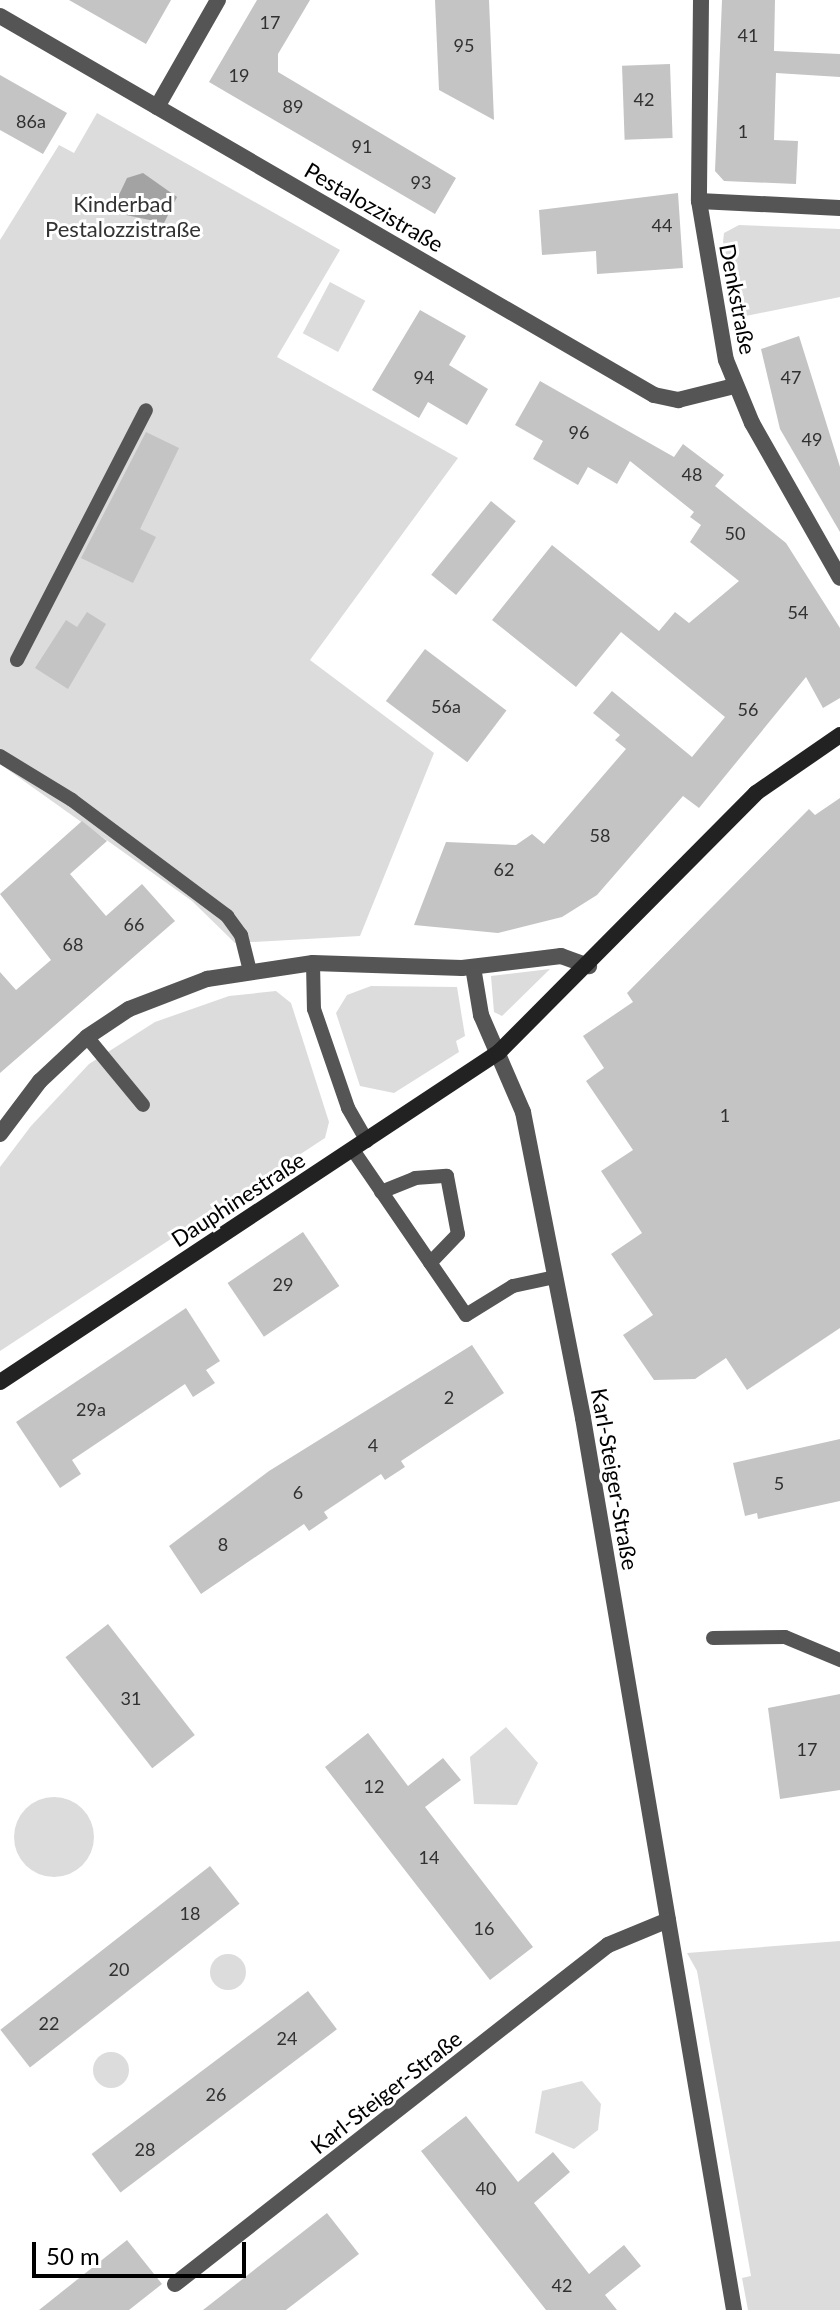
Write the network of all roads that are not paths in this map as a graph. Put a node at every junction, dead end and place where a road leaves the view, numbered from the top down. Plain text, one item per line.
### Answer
1 (218, 0) edge
2 (701, 0) edge
3 (0, 16) edge
4 (157, 107) junction
5 (699, 201) junction
6 (840, 208) edge
7 (734, 386) junction
8 (146, 410) dead end
9 (840, 578) edge
10 (17, 660) dead end
11 (840, 735) edge
12 (0, 756) edge
13 (313, 963) junction
14 (589, 966) junction
15 (473, 967) junction
16 (250, 970) junction
17 (87, 1037) junction
18 (499, 1052) junction
19 (143, 1105) dead end
20 (0, 1134) edge
21 (360, 1146) junction
22 (381, 1192) junction
23 (430, 1263) junction
24 (555, 1277) junction
25 (0, 1382) edge
26 (713, 1638) dead end
27 (840, 1660) edge
28 (668, 1920) junction
29 (175, 2284) dead end
30 (734, 2310) edge

1 - 4 street
2 - 5 street, Denkstraße
3 - 4 street, Pestalozzistraße
4 - 7 street, Pestalozzistraße
5 - 6 street
5 - 7 street, Denkstraße
7 - 9 street, Denkstraße
8 - 10 lane
11 - 14 main road, Dauphinestraße
12 - 16 lane
13 - 15 street
13 - 16 street
13 - 21 lane
14 - 15 street
14 - 18 main road, Dauphinestraße
15 - 18 street
16 - 17 street
17 - 19 lane
17 - 20 street
18 - 21 main road, Dauphinestraße
18 - 24 street, Karl-Steiger-Straße
21 - 22 lane
21 - 25 main road, Dauphinestraße
22 - 23 lane
22 - 23 lane
23 - 24 lane
24 - 28 street, Karl-Steiger-Straße
26 - 27 lane
28 - 29 street, Karl-Steiger-Straße
28 - 30 street, Karl-Steiger-Straße

